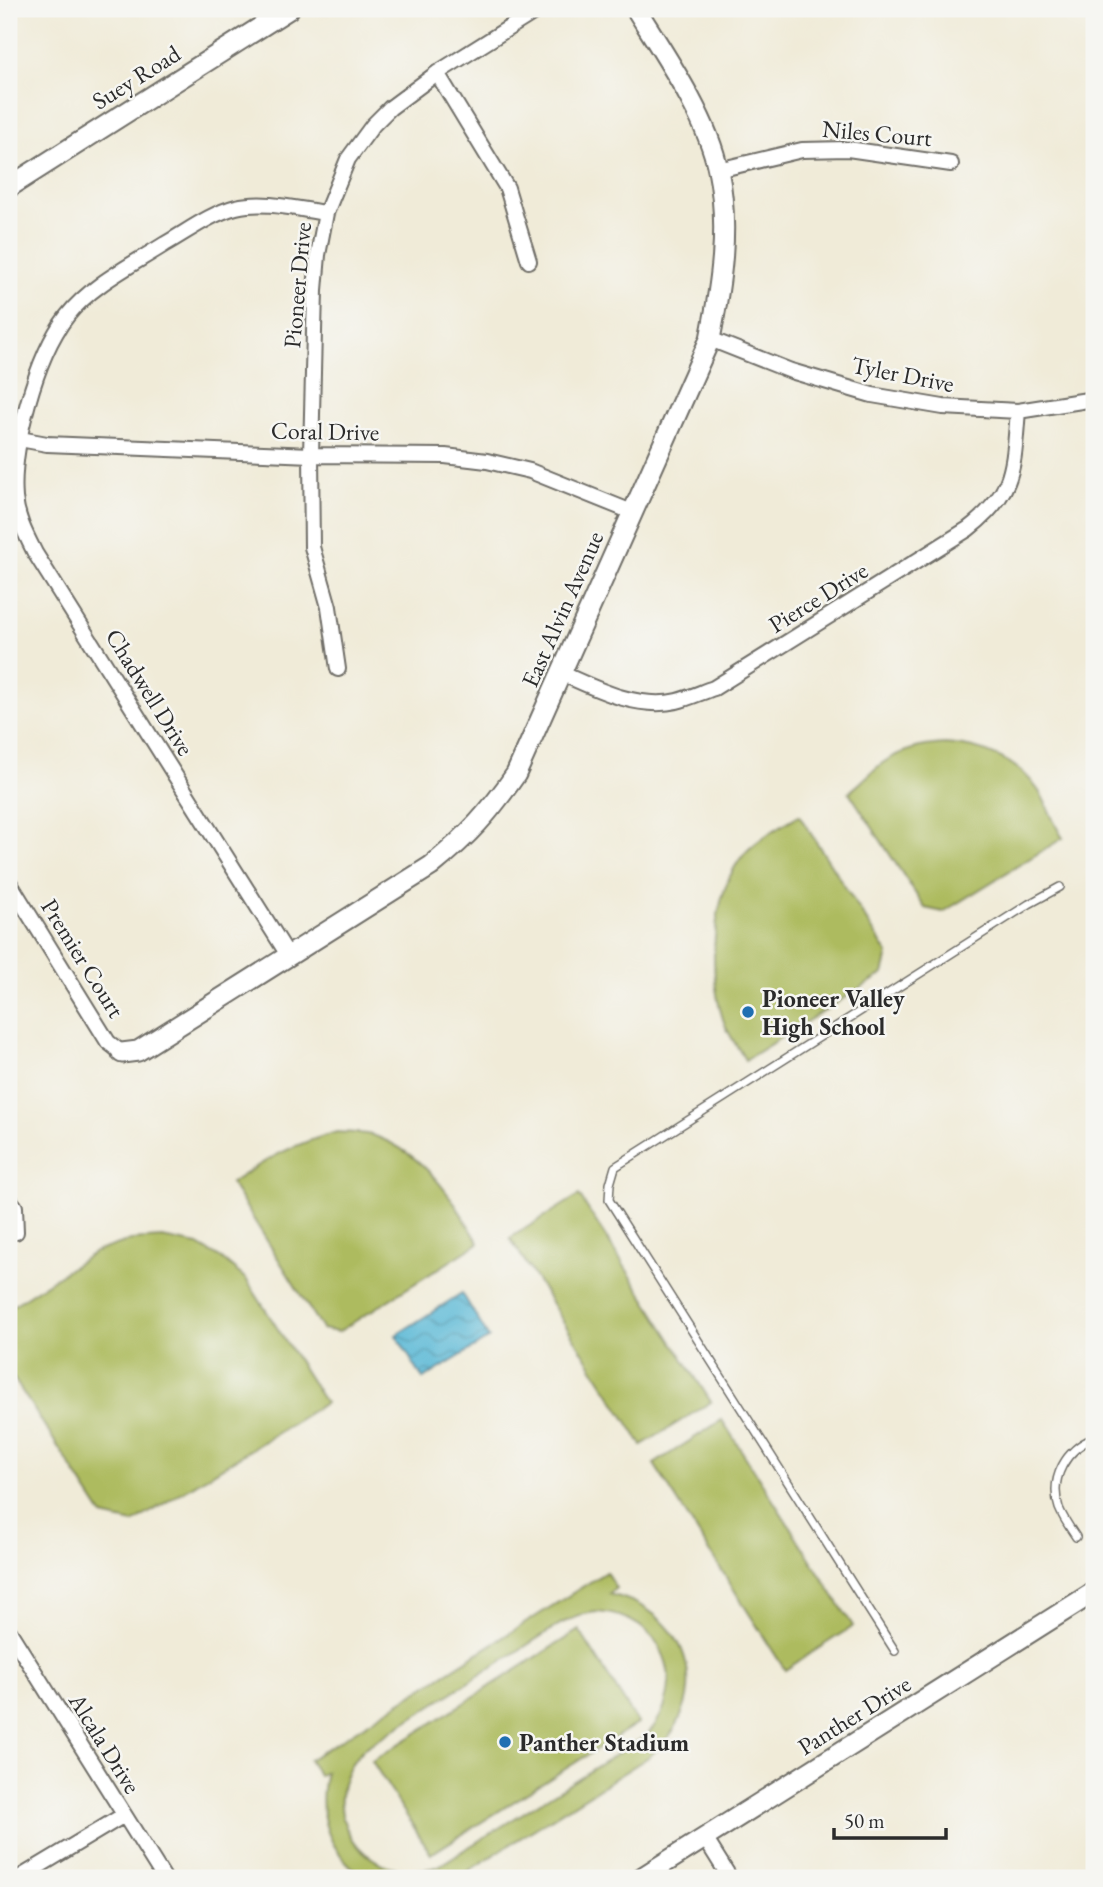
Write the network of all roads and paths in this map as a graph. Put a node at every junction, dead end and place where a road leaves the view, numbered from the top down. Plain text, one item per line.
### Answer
1 (289, 9) edge
2 (539, 9) edge
3 (636, 9) edge
4 (437, 73) junction
5 (951, 164) dead end
6 (718, 170) junction
7 (9, 187) edge
8 (326, 213) junction
9 (529, 261) dead end
10 (710, 339) junction
11 (1094, 400) edge
12 (1018, 411) junction
13 (14, 438) edge
14 (311, 455) junction
15 (632, 512) junction
16 (338, 668) dead end
17 (561, 673) junction
18 (1060, 887) dead end
19 (11, 892) edge
20 (288, 956) junction
21 (122, 1054) joint
22 (9, 1199) edge
23 (16, 1232) dead end
24 (1094, 1438) edge
25 (1076, 1537) dead end
26 (1094, 1592) edge
27 (9, 1632) edge
28 (895, 1651) dead end
29 (124, 1815) junction
30 (705, 1838) junction
31 (19, 1878) edge
32 (164, 1878) edge
33 (641, 1878) edge
34 (730, 1878) edge

1 - 7 street, Suey Road
2 - 4 street, Pioneer Drive
3 - 6 street, East Alvin Avenue
4 - 8 street, Pioneer Drive
4 - 9 street
5 - 6 street, Niles Court
6 - 10 street, East Alvin Avenue
8 - 13 street, Chadwell Drive
8 - 14 street, Pioneer Drive
10 - 12 street, Tyler Drive
10 - 15 street, East Alvin Avenue
11 - 12 street, Tyler Drive
12 - 17 street, Pierce Drive
13 - 14 street, Coral Drive
13 - 20 street, Chadwell Drive
14 - 15 street, Coral Drive
14 - 16 street, Pioneer Drive
15 - 17 street, East Alvin Avenue
17 - 20 street, East Alvin Avenue
18 - 28 lane
19 - 21 street, Premier Court
20 - 21 street, East Alvin Avenue
22 - 23 street
24 - 25 lane
26 - 30 street, Panther Drive
27 - 29 street, Alcala Drive
29 - 31 street
29 - 32 street, Alcala Drive
30 - 33 street, Panther Drive
30 - 34 street

